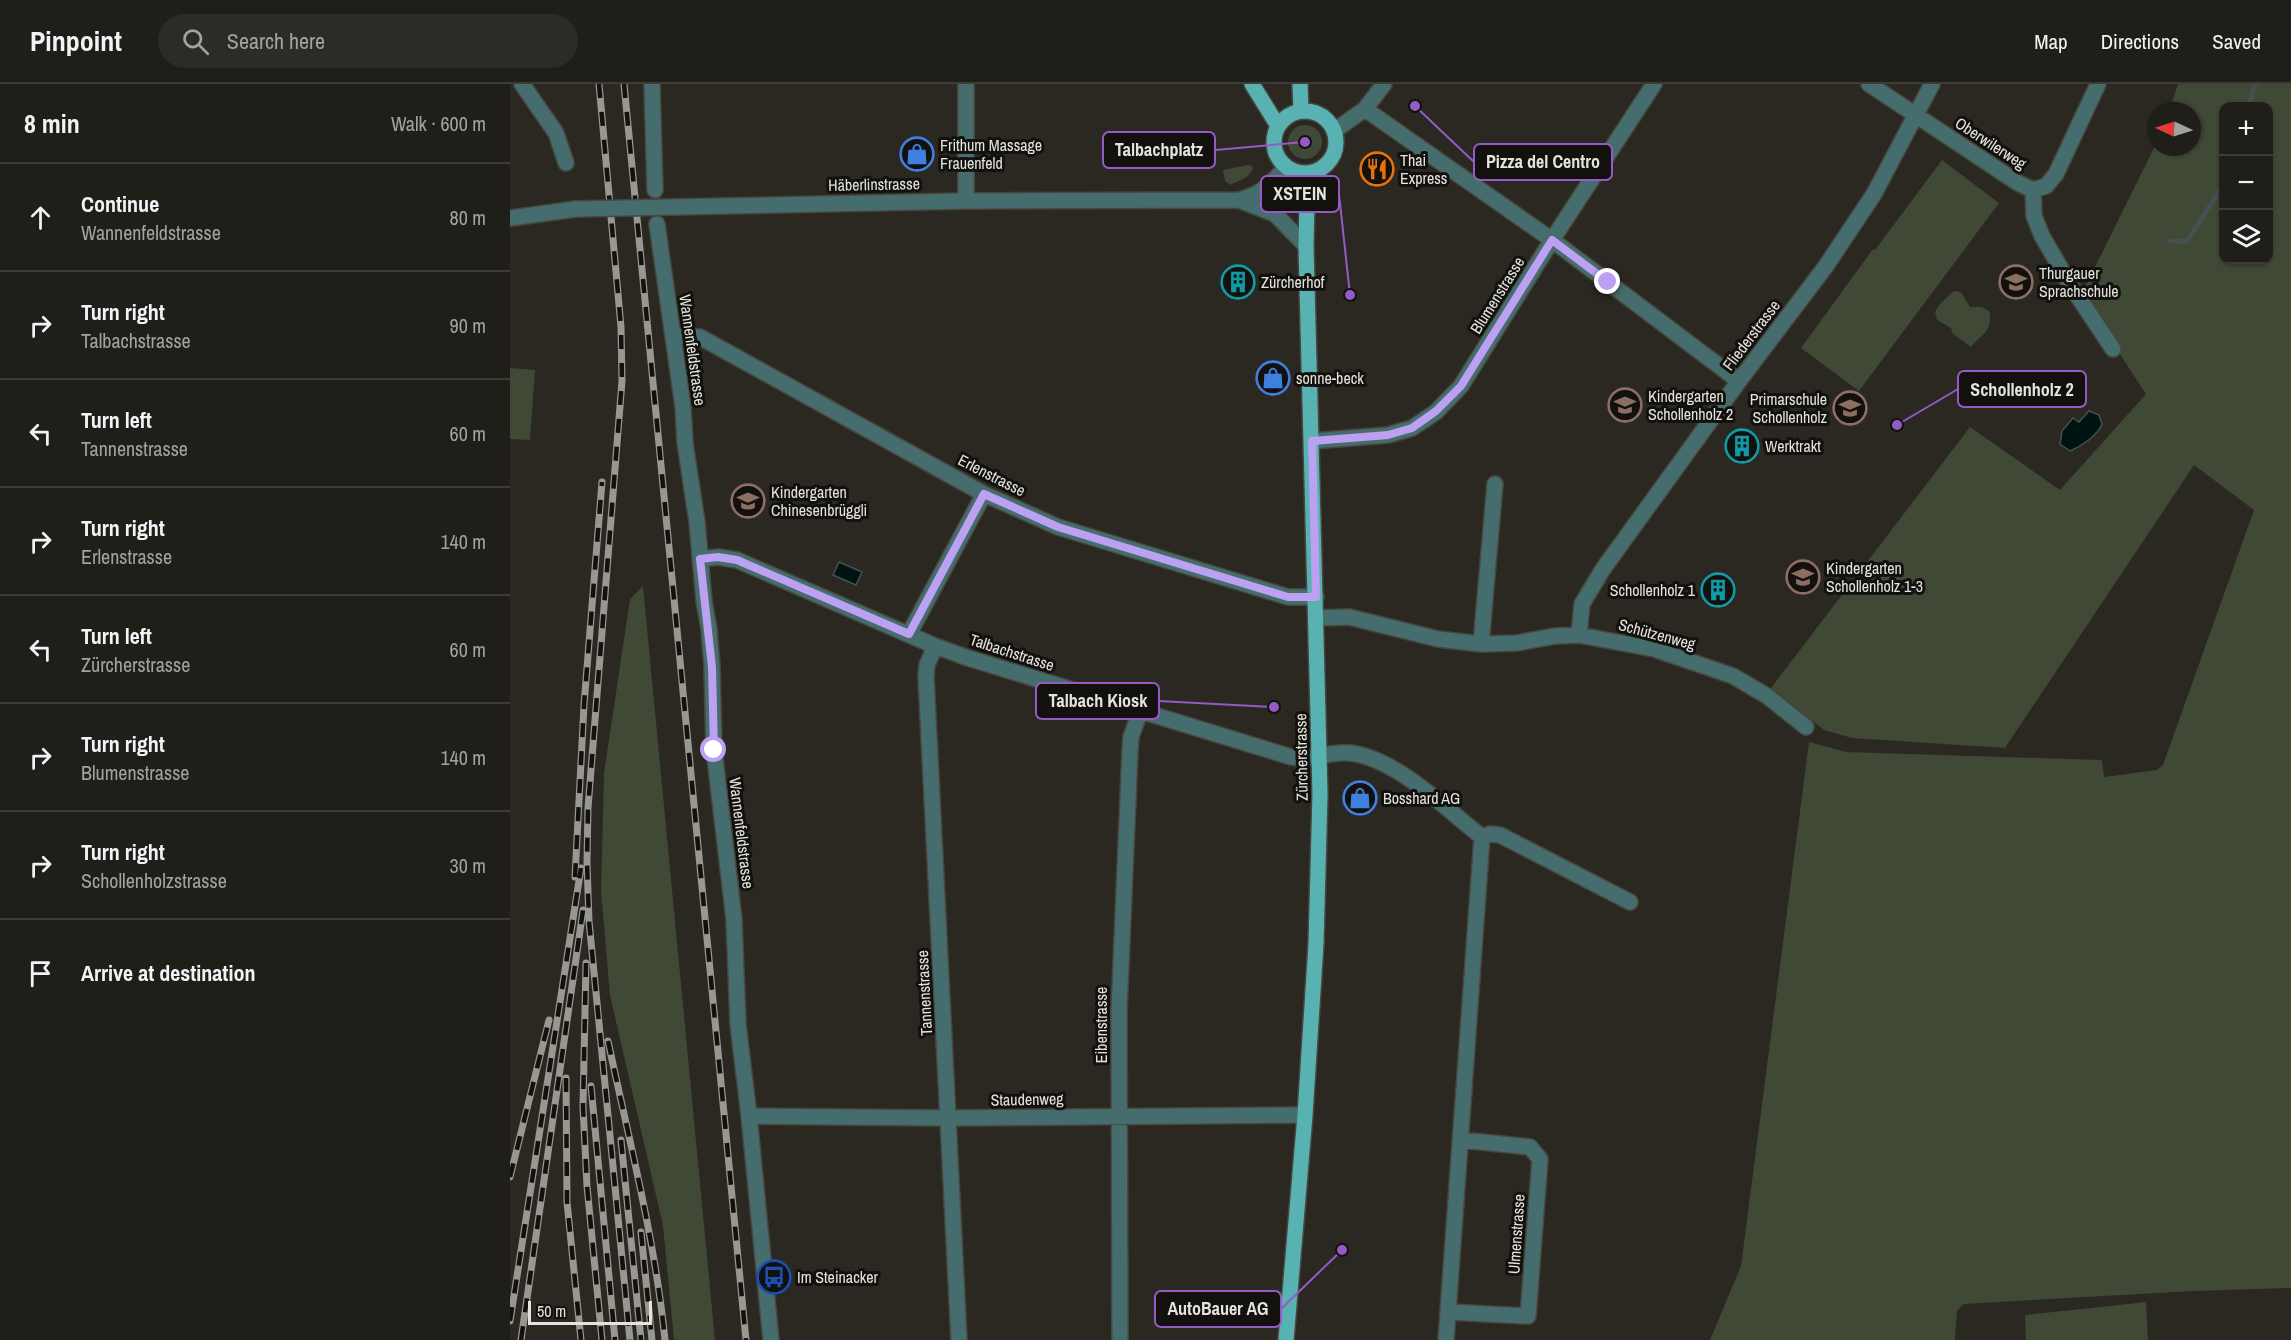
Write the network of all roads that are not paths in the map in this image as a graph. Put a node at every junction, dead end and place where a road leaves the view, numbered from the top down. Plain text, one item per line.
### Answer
1 (522, 84) edge
2 (652, 84) edge
3 (966, 84) edge
4 (1252, 84) edge
5 (1300, 84) edge
6 (1384, 84) edge
7 (1654, 84) edge
8 (1869, 84) edge
9 (1932, 84) edge
10 (2098, 84) edge
11 (1365, 109) junction
12 (1301, 111) junction
13 (1916, 116) junction
14 (1278, 126) junction
15 (1334, 131) junction
16 (566, 163) dead end
17 (1286, 167) junction
18 (1311, 173) junction
19 (655, 190) dead end
20 (2033, 190) junction
21 (1239, 200) junction
22 (966, 201) junction
23 (510, 218) edge
24 (657, 224) dead end
25 (1552, 240) junction
26 (1306, 246) junction
27 (673, 336) junction
28 (2113, 349) dead end
29 (1739, 381) junction
30 (1312, 441) junction
31 (1495, 484) dead end
32 (984, 494) junction
33 (700, 559) junction
34 (1316, 597) junction
35 (1317, 618) junction
36 (909, 634) junction
37 (1579, 635) junction
38 (1481, 644) junction
39 (935, 646) junction
40 (1140, 712) junction
41 (1806, 727) dead end
42 (1320, 754) junction
43 (1482, 837) junction
44 (1630, 902) dead end
45 (1305, 1115) junction
46 (749, 1116) junction
47 (1119, 1116) junction
48 (948, 1118) junction
49 (1461, 1140) junction
50 (1448, 1312) junction
51 (771, 1340) edge
52 (959, 1340) edge
53 (1120, 1340) edge
54 (1286, 1340) edge
55 (1446, 1340) edge

1 - 16 street
2 - 19 street
3 - 22 street
4 - 14 main road
5 - 12 main road
6 - 11 street
7 - 25 street, Blumenstrasse
8 - 13 street, Oberwilerweg
9 - 13 street, Fliederstrasse
10 - 20 street
11 - 15 street
11 - 25 street
12 - 14 main road
12 - 15 main road
13 - 20 street, Oberwilerweg
13 - 29 street, Fliederstrasse
14 - 17 main road
15 - 18 main road
17 - 18 main road
17 - 21 street, Häberlinstrasse
18 - 26 main road, Zürcherstrasse
20 - 28 street, Oberwilerweg
21 - 22 street, Häberlinstrasse
21 - 26 street, Häberlinstrasse
22 - 23 street, Häberlinstrasse, bridge
24 - 27 street, Wannenfeldstrasse
25 - 29 street
25 - 30 street, Blumenstrasse
26 - 30 main road, Zürcherstrasse
27 - 32 street, Erlenstrasse
27 - 33 street, Wannenfeldstrasse
29 - 37 street, Fliederstrasse
30 - 34 main road, Zürcherstrasse
31 - 38 street
32 - 34 street, Erlenstrasse
32 - 36 street
33 - 36 street, Talbachstrasse
33 - 46 street, Wannenfeldstrasse
34 - 35 main road, Zürcherstrasse
35 - 38 street, Schützenweg
35 - 42 main road, Zürcherstrasse
36 - 39 street, Talbachstrasse
37 - 38 street, Schützenweg
37 - 41 street, Schützenweg
39 - 40 street, Talbachstrasse
39 - 48 street, Tannenstrasse
40 - 42 street, Talbachstrasse
40 - 47 street, Eibenstrasse
42 - 43 street
42 - 45 main road, Zürcherstrasse
43 - 44 street
43 - 49 street
45 - 47 street, Staudenweg
45 - 54 main road, Zürcherstrasse
46 - 48 street, Staudenweg
46 - 51 street, Wannenfeldstrasse
47 - 48 street, Staudenweg
47 - 53 street, Eibenstrasse
48 - 52 street, Tannenstrasse
49 - 50 street
49 - 50 street, Ulmenstrasse
50 - 55 street

